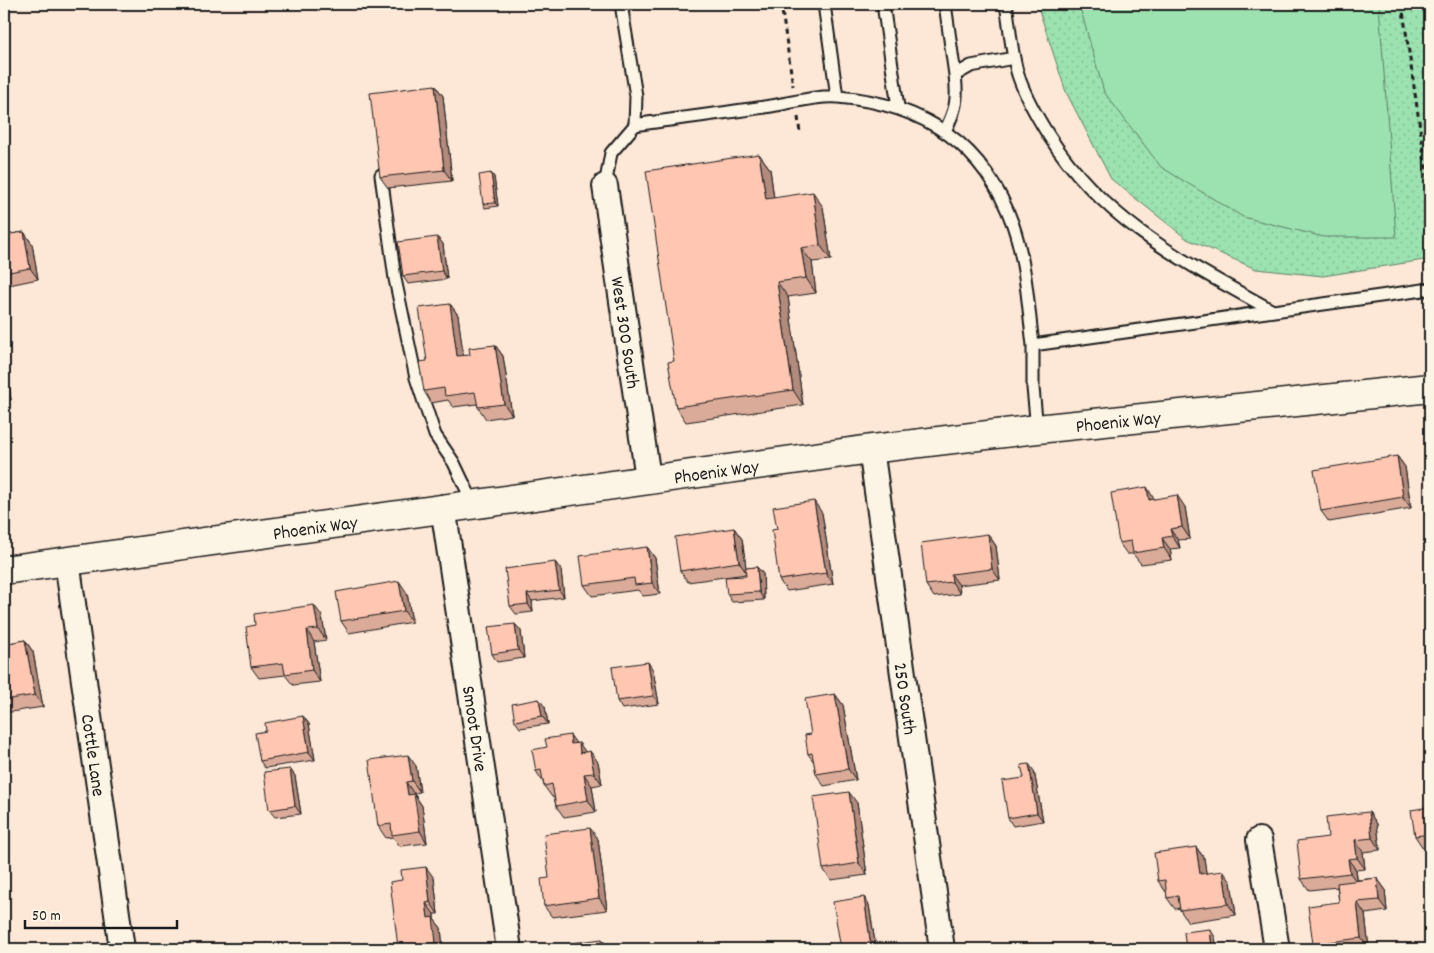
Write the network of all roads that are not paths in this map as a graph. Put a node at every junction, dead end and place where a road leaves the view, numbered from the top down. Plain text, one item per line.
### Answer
1 (622, 4) edge
2 (824, 4) edge
3 (883, 4) edge
4 (945, 4) edge
5 (1006, 4) edge
6 (1014, 58) junction
7 (955, 75) junction
8 (837, 97) junction
9 (898, 107) junction
10 (635, 124) junction
11 (945, 131) junction
12 (381, 175) edge
13 (605, 186) joint
14 (1430, 289) edge
15 (1273, 311) junction
16 (1033, 345) junction
17 (1430, 388) edge
18 (1037, 429) junction
19 (871, 449) junction
20 (648, 478) junction
21 (473, 503) junction
22 (443, 507) junction
23 (67, 561) junction
24 (4, 570) edge
25 (1260, 840) dead end
26 (122, 949) edge
27 (509, 949) edge
28 (942, 949) edge
29 (1277, 949) edge

1 - 10 lane
2 - 8 lane
3 - 9 lane
4 - 7 lane
5 - 6 lane
6 - 7 lane
6 - 15 lane
7 - 11 lane
8 - 9 lane
8 - 10 lane
9 - 11 lane
10 - 13 lane
11 - 16 lane
12 - 21 lane
13 - 20 street, West 300 South
14 - 15 lane
15 - 16 lane
16 - 18 lane
17 - 18 street, Phoenix Way
18 - 19 street, Phoenix Way
19 - 20 street, Phoenix Way
19 - 28 street, 250 South
20 - 21 street, Phoenix Way
21 - 22 street, Phoenix Way
22 - 23 street, Phoenix Way
22 - 27 street, Smoot Drive
23 - 24 street, Phoenix Way
23 - 26 street, Cottle Lane
25 - 29 street

